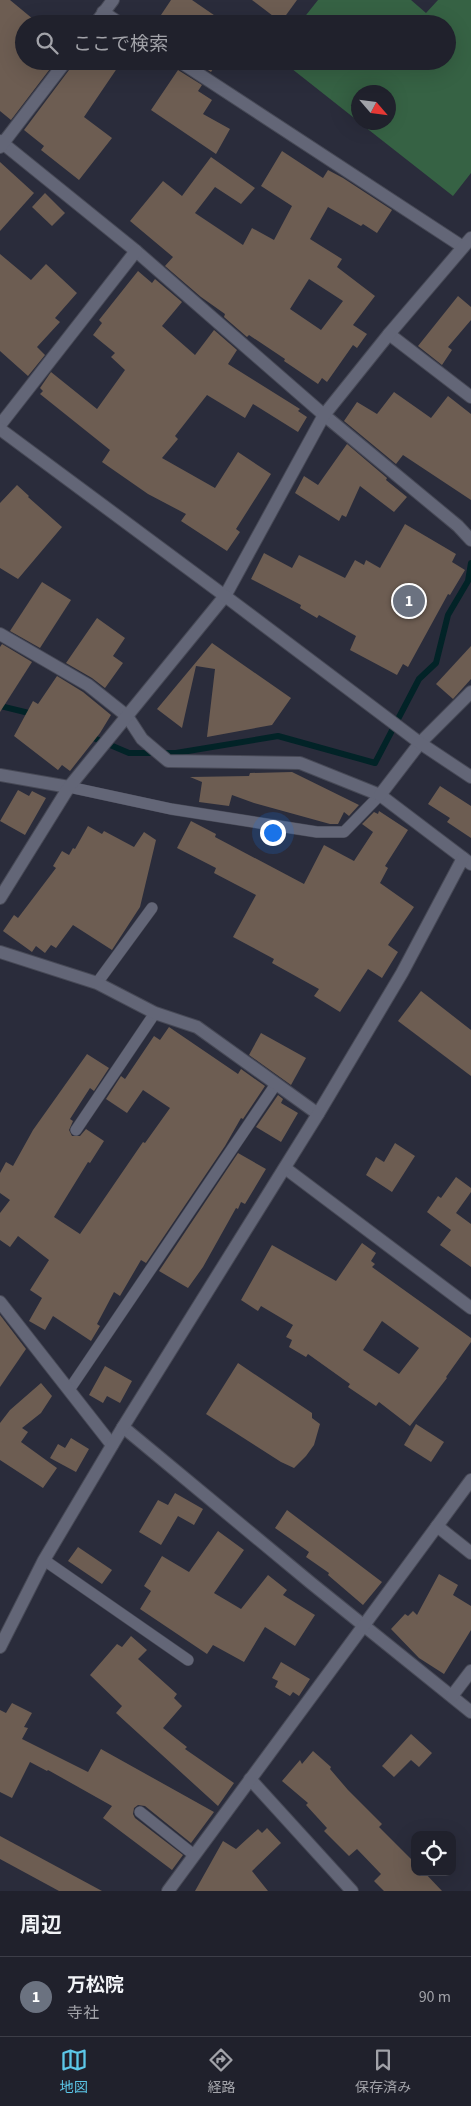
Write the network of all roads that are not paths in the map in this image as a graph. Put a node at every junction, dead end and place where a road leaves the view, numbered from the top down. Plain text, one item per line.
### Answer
1 (113, 0) edge
2 (103, 12) junction
3 (101, 15) edge
4 (108, 15) edge
5 (59, 70) edge
6 (193, 70) edge
7 (1, 144) edge
8 (467, 243) edge
9 (136, 251) junction
10 (389, 334) junction
11 (471, 397) edge
12 (324, 414) junction
13 (0, 427) edge
14 (471, 540) edge
15 (225, 596) junction
16 (0, 634) edge
17 (471, 692) edge
18 (127, 716) junction
19 (420, 743) junction
20 (0, 775) edge
21 (471, 777) edge
22 (69, 787) junction
23 (380, 795) junction
24 (467, 861) edge
25 (0, 898) edge
26 (152, 908) dead end
27 (0, 952) edge
28 (97, 983) junction
29 (155, 1013) junction
30 (276, 1084) junction
31 (318, 1114) junction
32 (76, 1130) dead end
33 (285, 1168) junction
34 (0, 1302) edge
35 (471, 1308) edge
36 (69, 1390) junction
37 (123, 1427) junction
38 (112, 1445) junction
39 (471, 1480) edge
40 (437, 1526) junction
41 (471, 1553) edge
42 (44, 1560) junction
43 (363, 1625) junction
44 (0, 1647) edge
45 (188, 1660) dead end
46 (471, 1671) edge
47 (452, 1696) junction
48 (471, 1712) edge
49 (250, 1779) junction
50 (140, 1812) dead end
51 (194, 1855) junction
52 (168, 1891) edge
53 (352, 1891) edge

1 - 2 street
2 - 3 street
2 - 4 street
5 - 7 street
6 - 8 street
7 - 9 street
8 - 10 street
9 - 12 street
9 - 13 street
10 - 11 street
10 - 12 street
12 - 14 street
12 - 15 street
13 - 15 street
15 - 18 street
15 - 19 street
16 - 18 street
17 - 19 street
18 - 22 street
18 - 23 street
19 - 21 street
19 - 23 street
20 - 22 street
22 - 23 lane
22 - 25 street
23 - 24 street
24 - 31 street
26 - 28 lane
27 - 28 street
28 - 29 street
29 - 30 street
29 - 32 lane
30 - 31 street
30 - 36 lane
31 - 33 street
33 - 35 street
33 - 37 street
34 - 36 street
36 - 38 street
37 - 38 street
37 - 43 street
38 - 42 street
39 - 40 street
40 - 41 street
40 - 43 street
42 - 44 street
42 - 45 lane
43 - 47 street
43 - 49 street
46 - 47 street
47 - 48 street
49 - 51 street
49 - 53 street
50 - 51 lane
51 - 52 street

